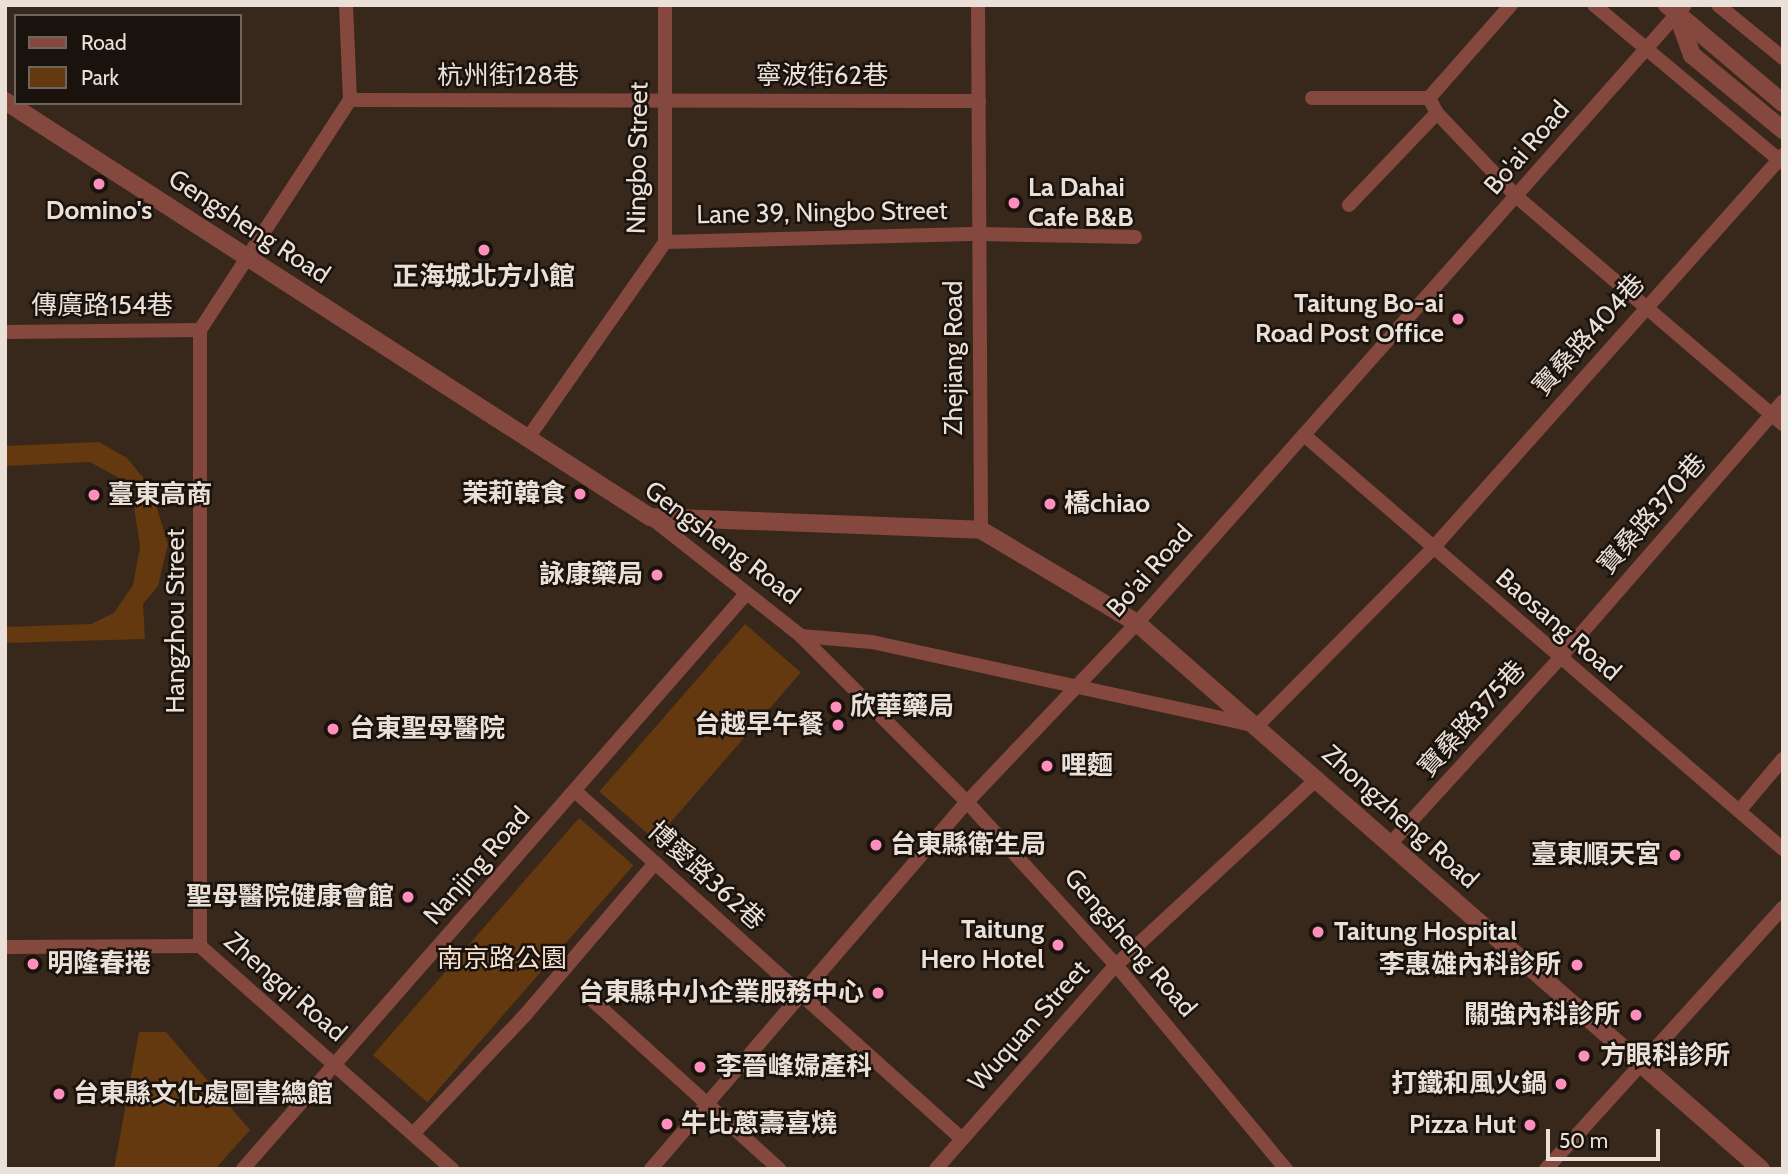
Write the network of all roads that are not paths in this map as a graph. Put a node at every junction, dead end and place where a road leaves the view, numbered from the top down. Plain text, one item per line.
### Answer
1 (346, 5) edge
2 (665, 5) edge
3 (978, 5) edge
4 (1511, 5) edge
5 (1594, 5) edge
6 (1717, 5) edge
7 (1676, 8) edge
8 (1646, 50) junction
9 (1783, 58) edge
10 (1312, 99) dead end
11 (1429, 99) junction
12 (350, 100) junction
13 (665, 100) junction
14 (979, 101) junction
15 (5, 102) edge
16 (1783, 103) edge
17 (1437, 113) junction
18 (1783, 130) edge
19 (1781, 159) edge
20 (1517, 197) junction
21 (1349, 205) dead end
22 (980, 234) junction
23 (1135, 237) dead end
24 (665, 242) junction
25 (249, 259) junction
26 (1646, 306) junction
27 (200, 330) junction
28 (5, 331) edge
29 (1783, 401) edge
30 (1777, 419) edge
31 (1304, 435) junction
32 (528, 438) junction
33 (650, 517) junction
34 (981, 530) junction
35 (1433, 548) junction
36 (746, 594) junction
37 (1137, 623) junction
38 (801, 636) junction
39 (1559, 659) junction
40 (1079, 686) junction
41 (1257, 726) junction
42 (1783, 759) edge
43 (1318, 778) junction
44 (575, 790) junction
45 (968, 802) junction
46 (1739, 811) junction
47 (1392, 842) junction
48 (1783, 849) edge
49 (655, 863) junction
50 (1783, 908) edge
51 (200, 946) junction
52 (5, 947) edge
53 (1116, 965) junction
54 (804, 997) junction
55 (590, 998) dead end
56 (337, 1065) junction
57 (1641, 1065) junction
58 (708, 1105) junction
59 (413, 1134) junction
60 (962, 1139) junction
61 (243, 1169) edge
62 (452, 1169) edge
63 (651, 1169) edge
64 (779, 1169) edge
65 (936, 1169) edge
66 (1286, 1169) edge
67 (1546, 1169) edge
68 (1761, 1169) edge

1 - 12 street
2 - 13 street, Ningbo Street
3 - 14 street, Zhejiang Road
4 - 11 street
5 - 8 street
6 - 9 street
7 - 8 street, Bo'ai Road
7 - 16 street
7 - 18 street
8 - 19 street
8 - 20 street, Bo'ai Road
10 - 11 street
11 - 17 street
12 - 13 street, 杭州街128巷
12 - 25 street
13 - 14 street, 寧波街62巷
13 - 24 street, Ningbo Street
14 - 22 street, Zhejiang Road
15 - 25 street, Gengsheng Road
17 - 20 street
17 - 21 street
19 - 26 street, 寶桑路404巷
20 - 26 street
20 - 31 street, Bo'ai Road
22 - 23 street, Lane 39, Ningbo Street
22 - 24 street, Lane 39, Ningbo Street
22 - 34 street, Zhejiang Road
24 - 32 street, Ningbo Street
25 - 27 street
25 - 32 street, Gengsheng Road
26 - 30 street
26 - 35 street, 寶桑路404巷
27 - 28 street, 傳廣路154巷
27 - 51 street, Hangzhou Street
29 - 30 street, 寶桑路370巷
30 - 39 street, 寶桑路370巷
31 - 35 street, Baosang Road
31 - 37 street, Bo'ai Road
32 - 33 street, Gengsheng Road
33 - 34 street
33 - 36 street, Gengsheng Road
34 - 37 street
35 - 39 street, Baosang Road
35 - 41 street, 寶桑路404巷
36 - 38 street, Gengsheng Road
36 - 44 street, Nanjing Road
37 - 40 street, Bo'ai Road
37 - 41 street, Zhongzheng Road
38 - 40 street, Zhongzheng Road
38 - 45 street, Gengsheng Road
39 - 46 street, Baosang Road
39 - 47 street, 寶桑路375巷
40 - 41 street, Zhongzheng Road
40 - 45 street, Bo'ai Road
41 - 43 street, Zhongzheng Road
42 - 46 street
43 - 47 street, Zhongzheng Road
43 - 53 street, Wuquan Street
44 - 49 street, 博愛路362巷
44 - 56 street, Nanjing Road
45 - 53 street, Gengsheng Road
45 - 54 street, Bo'ai Road
46 - 48 street, Baosang Road
47 - 57 street, Zhongzheng Road
49 - 54 street, 博愛路362巷
49 - 59 street
50 - 57 street
51 - 52 street, Zhengqi Road
51 - 56 street, Zhengqi Road
53 - 60 street, Wuquan Street
53 - 66 street, Gengsheng Road
54 - 58 street, Bo'ai Road
54 - 60 street, 博愛路362巷
55 - 58 street
56 - 59 street, Zhengqi Road
56 - 61 street, Nanjing Road
57 - 67 street
57 - 68 street, Zhongzheng Road
58 - 63 street, Bo'ai Road
58 - 64 street
59 - 62 street, Zhengqi Road
60 - 65 street, Wuquan Street

